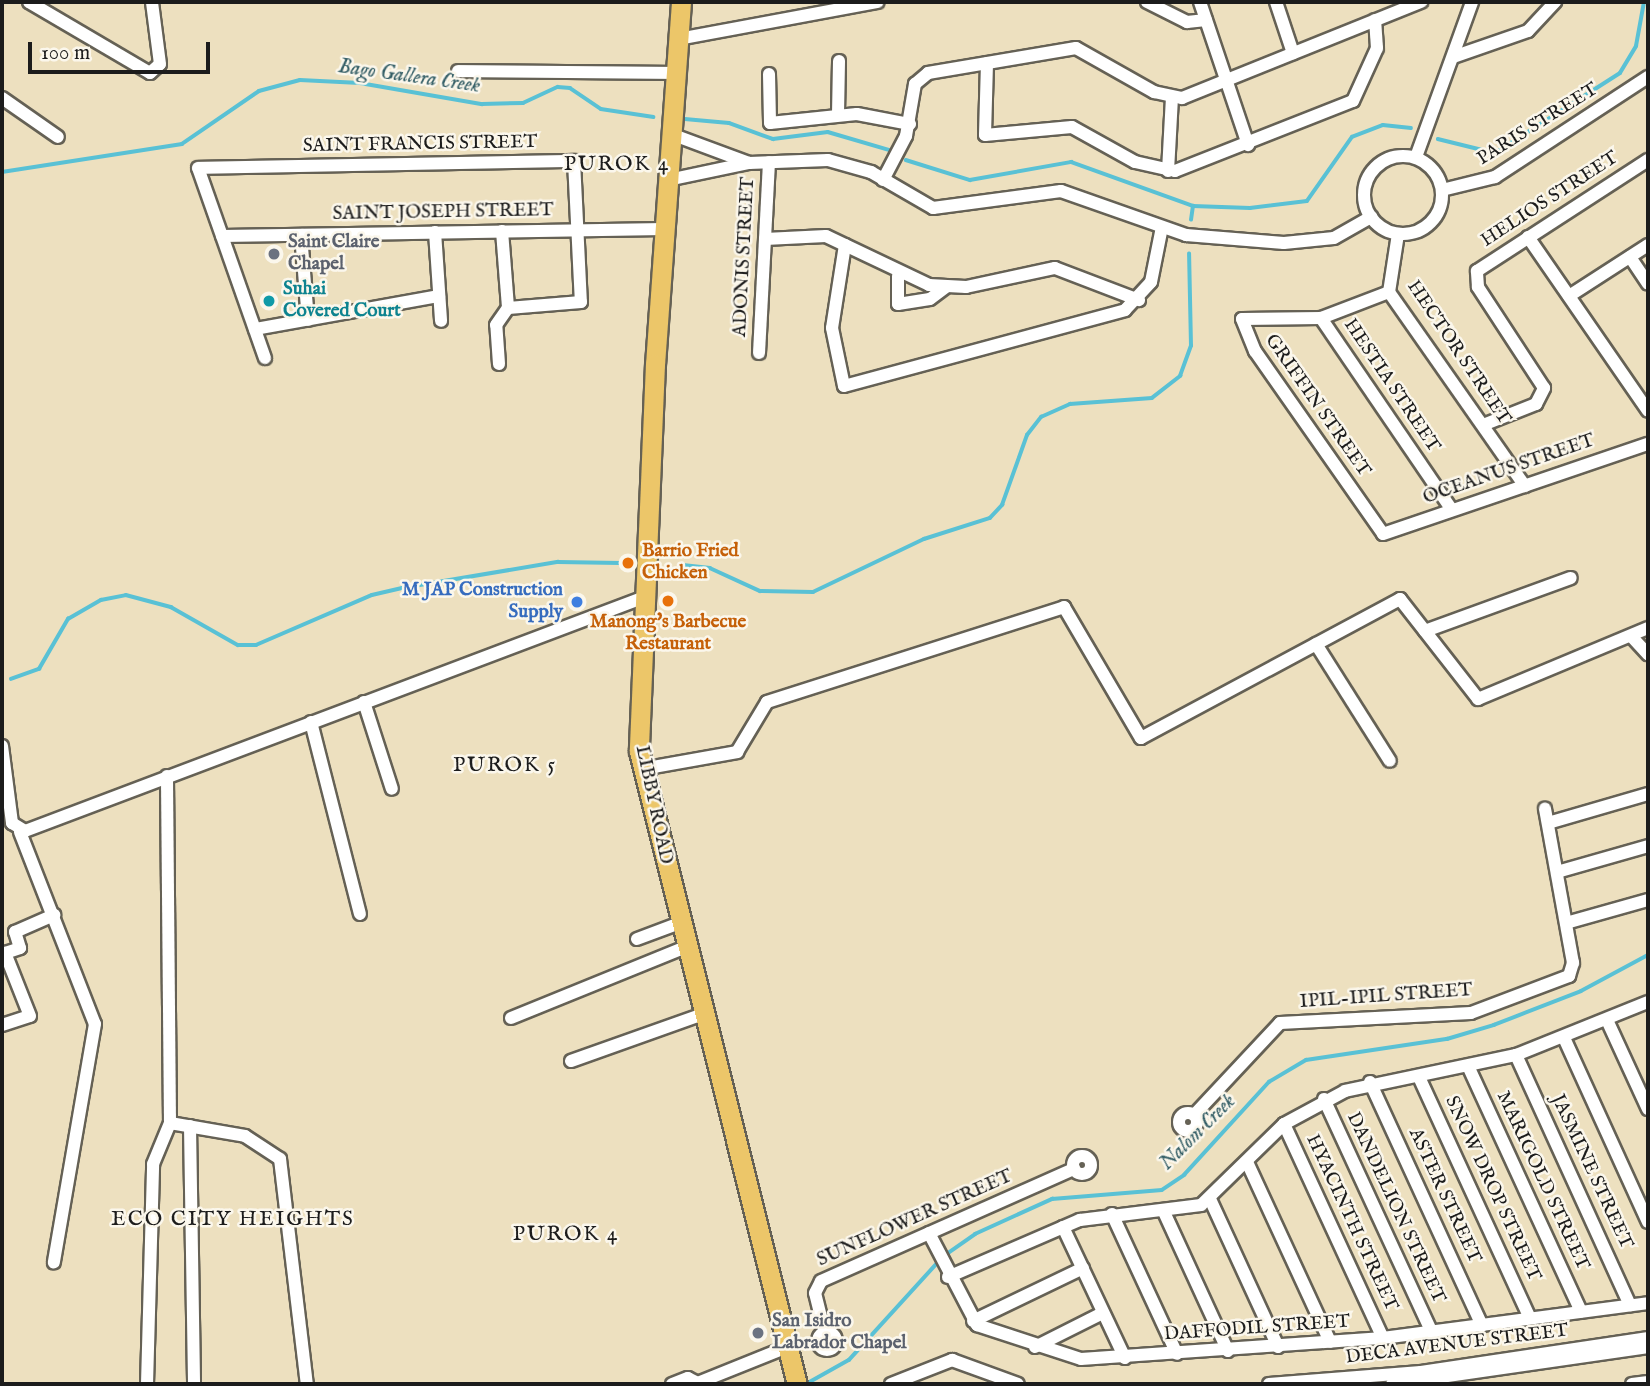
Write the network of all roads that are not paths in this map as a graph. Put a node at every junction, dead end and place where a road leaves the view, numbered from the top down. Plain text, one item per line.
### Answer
1 (29, 2) edge
2 (152, 2) edge
3 (681, 2) edge
4 (878, 2) edge
5 (1147, 2) edge
6 (1200, 2) edge
7 (1276, 2) edge
8 (1421, 2) edge
9 (1472, 2) edge
10 (1555, 2) edge
11 (1206, 20) junction
12 (1375, 20) junction
13 (678, 39) junction
14 (1293, 53) junction
15 (1453, 57) junction
16 (839, 61) dead end
17 (987, 63) junction
18 (458, 71) dead end
19 (675, 73) junction
20 (769, 74) dead end
21 (1648, 77) edge
22 (1225, 81) junction
23 (2, 98) edge
24 (1172, 98) junction
25 (838, 114) junction
26 (910, 124) junction
27 (671, 134) junction
28 (58, 137) dead end
29 (1248, 145) junction
30 (712, 149) junction
31 (1416, 157) junction
32 (1648, 160) edge
33 (769, 162) junction
34 (749, 163) junction
35 (1168, 170) junction
36 (710, 172) junction
37 (668, 180) junction
38 (883, 180) junction
39 (1442, 190) junction
40 (1371, 217) junction
41 (1162, 227) junction
42 (665, 229) junction
43 (577, 230) junction
44 (502, 231) junction
45 (435, 232) junction
46 (301, 234) junction
47 (1398, 234) junction
48 (222, 236) junction
49 (1528, 237) junction
50 (765, 239) junction
51 (845, 245) junction
52 (1648, 245) edge
53 (1630, 257) junction
54 (898, 276) junction
55 (1648, 284) edge
56 (946, 287) junction
57 (1389, 292) junction
58 (439, 296) junction
59 (1569, 296) junction
60 (1139, 300) junction
61 (508, 308) junction
62 (1321, 318) junction
63 (308, 320) junction
64 (441, 321) dead end
65 (255, 329) junction
66 (759, 353) dead end
67 (265, 358) dead end
68 (499, 364) dead end
69 (1648, 411) edge
70 (1483, 425) junction
71 (1648, 444) edge
72 (1525, 486) junction
73 (1452, 510) junction
74 (1383, 534) joint
75 (1571, 578) dead end
76 (642, 598) junction
77 (1648, 628) edge
78 (1425, 631) junction
79 (1631, 636) junction
80 (1316, 644) junction
81 (1648, 654) edge
82 (364, 702) junction
83 (311, 722) junction
84 (2, 746) edge
85 (1391, 761) dead end
86 (642, 769) junction
87 (167, 776) junction
88 (392, 789) dead end
89 (1648, 794) edge
90 (1545, 809) dead end
91 (1548, 823) junction
92 (20, 832) junction
93 (1648, 846) edge
94 (1557, 872) junction
95 (1648, 900) edge
96 (360, 914) dead end
97 (54, 915) junction
98 (680, 923) junction
99 (1566, 923) junction
100 (637, 939) dead end
101 (686, 947) junction
102 (4, 954) edge
103 (1648, 1002) edge
104 (703, 1014) junction
105 (511, 1018) dead end
106 (1607, 1020) junction
107 (2, 1025) edge
108 (1564, 1040) junction
109 (1516, 1055) junction
110 (571, 1061) dead end
111 (1469, 1068) junction
112 (1419, 1076) junction
113 (1370, 1082) junction
114 (1324, 1099) junction
115 (1648, 1110) edge
116 (1194, 1115) dead end
117 (170, 1123) junction
118 (1284, 1125) junction
119 (190, 1126) junction
120 (1247, 1162) junction
121 (1074, 1169) dead end
122 (1210, 1199) junction
123 (1164, 1212) junction
124 (1112, 1214) junction
125 (1648, 1222) edge
126 (1063, 1227) junction
127 (929, 1233) junction
128 (54, 1262) dead end
129 (1083, 1268) junction
130 (948, 1277) junction
131 (1648, 1303) edge
132 (1630, 1305) junction
133 (1581, 1311) junction
134 (1103, 1313) junction
135 (1530, 1318) junction
136 (973, 1321) junction
137 (1482, 1326) junction
138 (825, 1333) dead end
139 (1432, 1333) junction
140 (1383, 1338) junction
141 (1648, 1338) edge
142 (1330, 1342) junction
143 (1035, 1347) junction
144 (1278, 1347) junction
145 (1648, 1347) edge
146 (1228, 1350) junction
147 (1177, 1354) junction
148 (1570, 1354) junction
149 (789, 1355) junction
150 (1125, 1357) junction
151 (1393, 1381) edge
152 (1648, 1382) edge
153 (696, 1383) edge
154 (147, 1384) edge
155 (194, 1384) edge
156 (307, 1384) edge
157 (672, 1384) edge
158 (797, 1384) edge
159 (891, 1384) edge
160 (1018, 1384) edge
161 (1269, 1384) edge
162 (1634, 1384) edge

1 - 2 street
3 - 13 main road, LIBBY ROAD
4 - 13 street
5 - 11 street
6 - 11 street
7 - 14 street
8 - 12 street
9 - 15 street
10 - 15 street
11 - 22 street
12 - 14 street
12 - 29 street
13 - 19 main road, LIBBY ROAD
14 - 22 street
15 - 31 street
16 - 25 street
17 - 24 street
17 - 26 street
17 - 35 street
18 - 19 street
19 - 27 main road, LIBBY ROAD
20 - 25 street
21 - 39 street, PARIS STREET
22 - 24 street
22 - 29 street
23 - 28 street
24 - 35 street
25 - 26 street
26 - 38 street
27 - 30 street
27 - 37 main road, LIBBY ROAD
29 - 35 street
30 - 34 street
30 - 36 street
31 - 39 street
31 - 40 street
32 - 49 street, HELIOS STREET
33 - 34 street
33 - 38 street
33 - 50 street, ADONIS STREET
34 - 36 street
36 - 37 street
37 - 42 main road, LIBBY ROAD
38 - 41 street
39 - 47 street
40 - 41 street
40 - 47 street
41 - 60 street
42 - 43 street, SAINT JOSEPH STREET
42 - 76 main road, LIBBY ROAD
43 - 44 street, SAINT JOSEPH STREET
43 - 48 street, SAINT FRANCIS STREET
43 - 61 street
44 - 45 street, SAINT JOSEPH STREET
44 - 61 street
45 - 46 street, SAINT JOSEPH STREET
45 - 58 street
46 - 48 street, SAINT JOSEPH STREET
46 - 63 street
47 - 57 street, HECTOR STREET
48 - 65 street
49 - 59 street
49 - 70 street, HELIOS STREET
50 - 51 street
50 - 66 street, ADONIS STREET
51 - 54 street
51 - 60 street
52 - 53 street
53 - 55 street
53 - 59 street
54 - 56 street
54 - 56 street
56 - 60 street
57 - 62 street, GRIFFIN STREET
57 - 70 street, HECTOR STREET
58 - 63 street
58 - 64 street
59 - 69 street
61 - 68 street
62 - 73 street, HESTIA STREET
62 - 74 street, GRIFFIN STREET
63 - 65 street
65 - 67 street
70 - 72 street, HECTOR STREET
71 - 72 street, OCEANUS STREET
72 - 73 street, OCEANUS STREET
73 - 74 street, OCEANUS STREET
75 - 78 street
76 - 82 street
76 - 86 main road, LIBBY ROAD
77 - 79 street
78 - 79 street
78 - 80 street
79 - 81 street
80 - 85 street
80 - 86 street
82 - 83 street
82 - 88 street
83 - 87 street
83 - 96 street
84 - 92 street
86 - 98 main road, LIBBY ROAD
87 - 92 street
87 - 117 street
89 - 91 street
90 - 91 street, IPIL-IPIL STREET
91 - 94 street, IPIL-IPIL STREET
92 - 97 street
93 - 94 street
94 - 99 street, IPIL-IPIL STREET
95 - 99 street
97 - 102 street
97 - 128 street
98 - 100 street
98 - 101 main road, LIBBY ROAD
99 - 116 street, IPIL-IPIL STREET
101 - 104 main road, LIBBY ROAD
101 - 105 street
102 - 107 street
103 - 106 street
104 - 110 street
104 - 149 main road, LIBBY ROAD
106 - 108 street
106 - 115 street
108 - 109 street
108 - 125 street
109 - 111 street
109 - 132 street, JASMINE STREET
111 - 112 street
111 - 133 street, MARIGOLD STREET
112 - 113 street
112 - 135 street, SNOW DROP STREET
113 - 114 street
113 - 137 street, ASTER STREET
114 - 118 street
114 - 139 street, DANDELION STREET
117 - 119 street
117 - 154 street
118 - 120 street
118 - 140 street, HYACINTH STREET
119 - 155 street
119 - 156 street
120 - 122 street
120 - 142 street
121 - 127 street, SUNFLOWER STREET
122 - 123 street
122 - 144 street
123 - 124 street
123 - 146 street
124 - 126 street
124 - 147 street
126 - 129 street
126 - 130 street
127 - 130 street
127 - 138 street, SUNFLOWER STREET
129 - 134 street
129 - 136 street
130 - 136 street
131 - 132 street, DAFFODIL STREET
132 - 133 street, DAFFODIL STREET
133 - 135 street, DAFFODIL STREET
134 - 143 street
134 - 150 street
135 - 137 street, DAFFODIL STREET
136 - 143 street, DAFFODIL STREET
137 - 139 street, DAFFODIL STREET
139 - 140 street, DAFFODIL STREET
140 - 142 street, DAFFODIL STREET
141 - 148 street, DECA AVENUE STREET
142 - 144 street, DAFFODIL STREET
143 - 150 street, DAFFODIL STREET
144 - 146 street, DAFFODIL STREET
145 - 148 street, DECA AVENUE STREET
146 - 147 street, DAFFODIL STREET
147 - 150 street, DAFFODIL STREET
148 - 151 street, DECA AVENUE STREET
149 - 153 street
149 - 158 main road, LIBBY ROAD
151 - 161 street, DECA AVENUE STREET
152 - 162 street
153 - 157 street
159 - 160 street

